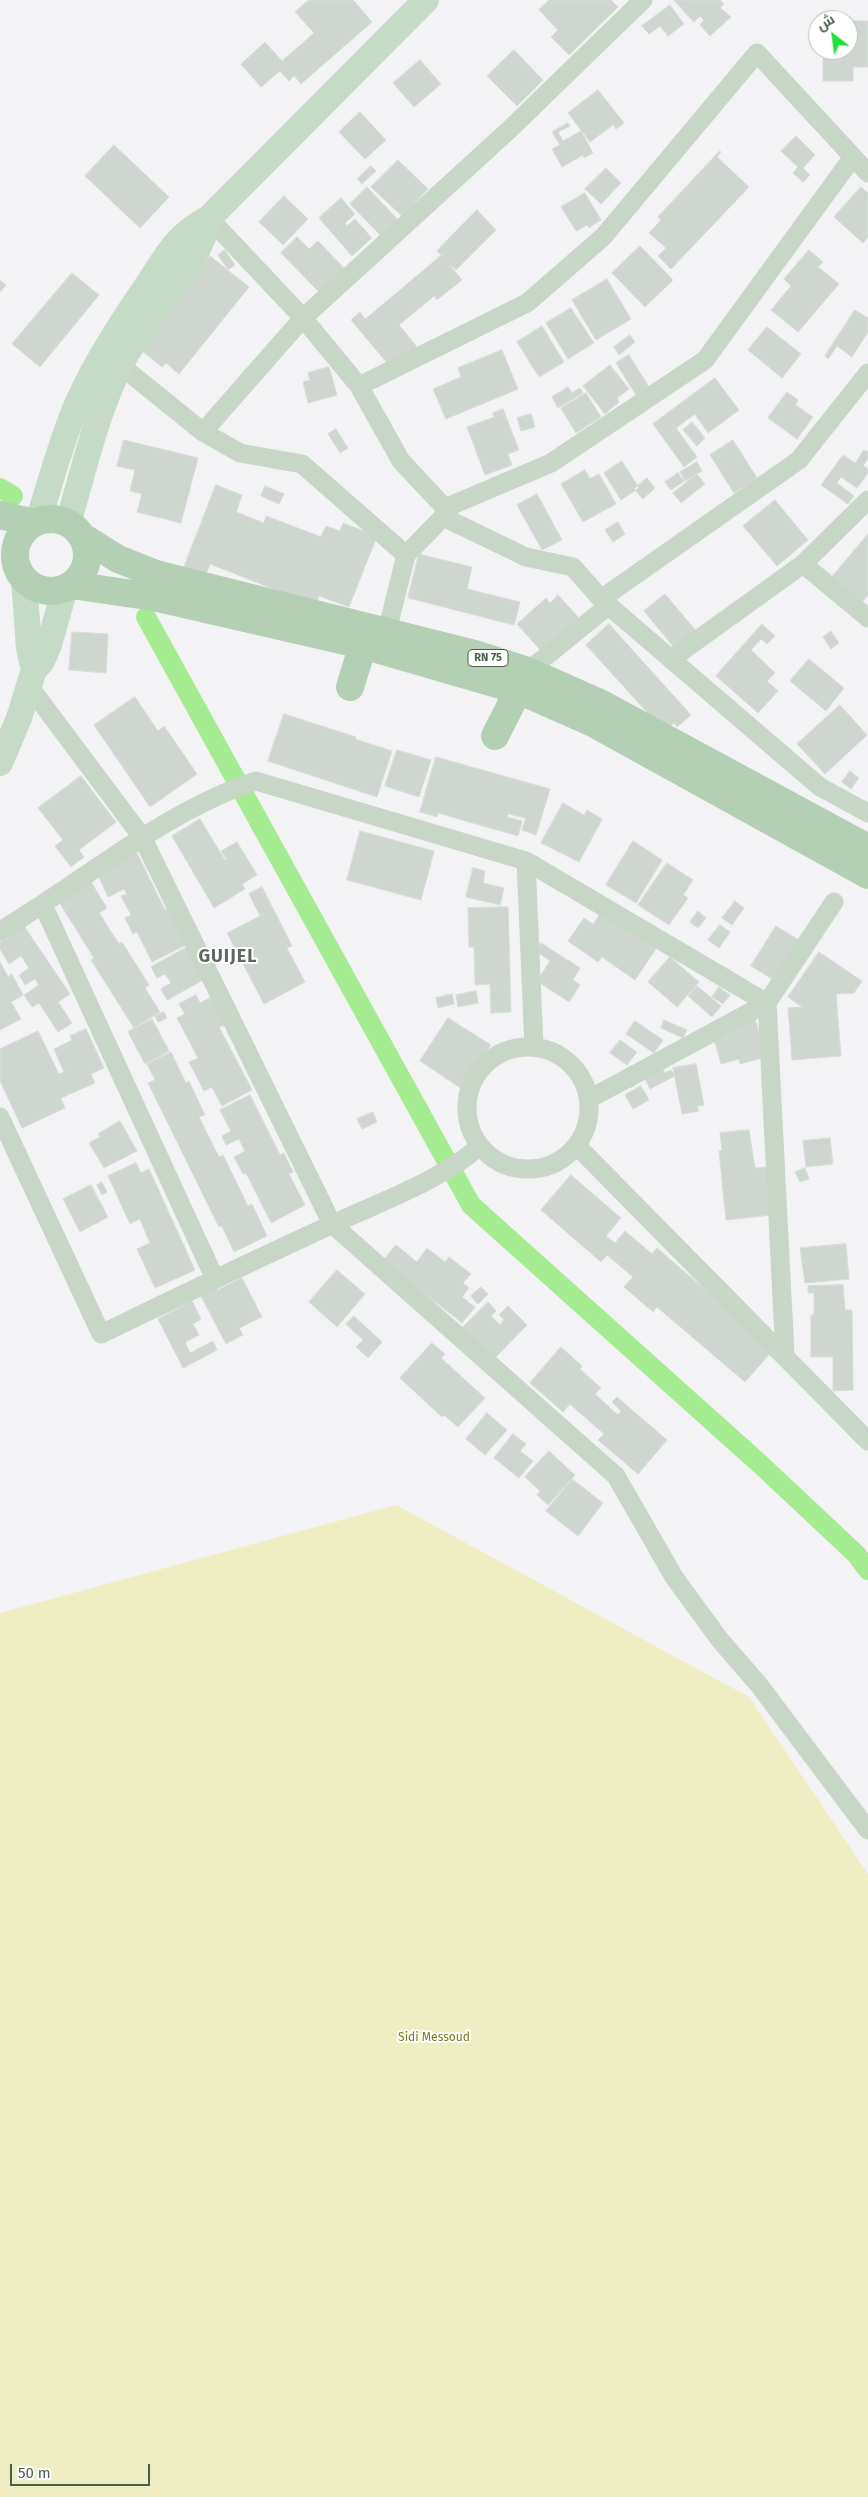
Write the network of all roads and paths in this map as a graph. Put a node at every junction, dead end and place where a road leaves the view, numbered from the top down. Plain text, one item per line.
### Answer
1 (426, 0) edge
2 (644, 0) edge
3 (853, 157) junction
4 (868, 173) edge
5 (208, 218) junction
6 (303, 318) junction
7 (120, 364) junction
8 (868, 373) edge
9 (359, 386) junction
10 (203, 432) junction
11 (868, 500) edge
12 (444, 513) junction
13 (0, 515) edge
14 (36, 522) junction
15 (76, 530) junction
16 (406, 555) junction
17 (803, 564) junction
18 (14, 568) edge
19 (68, 587) junction
20 (605, 602) junction
21 (868, 618) edge
22 (387, 631) junction
23 (363, 645) junction
24 (671, 659) junction
25 (32, 678) junction
26 (523, 680) junction
27 (350, 687) dead end
28 (495, 736) dead end
29 (0, 763) edge
30 (868, 813) edge
31 (142, 837) junction
32 (868, 848) edge
33 (526, 861) junction
34 (868, 875) edge
35 (834, 902) dead end
36 (43, 905) junction
37 (0, 931) edge
38 (767, 1003) junction
39 (534, 1047) junction
40 (589, 1099) junction
41 (0, 1117) edge
42 (577, 1146) junction
43 (479, 1147) junction
44 (332, 1224) junction
45 (215, 1280) junction
46 (785, 1355) junction
47 (868, 1442) edge
48 (868, 1830) edge

1 - 5 main road
2 - 6 street
3 - 4 street
3 - 9 street
3 - 12 street
5 - 6 street
5 - 7 main road
5 - 14 main road
6 - 9 street
6 - 10 street
7 - 10 street
7 - 15 main road
8 - 20 street
9 - 12 street
10 - 16 street
11 - 17 street
12 - 16 street
12 - 20 street
13 - 14 main road
14 - 15 main road
14 - 18 main road
15 - 19 main road
15 - 22 main road, RN 75
16 - 22 street
17 - 21 street
17 - 24 street
18 - 19 main road
18 - 25 main road
19 - 23 main road, RN 75
19 - 25 main road
20 - 24 street
20 - 26 street
22 - 26 main road, RN 75
23 - 26 main road, RN 75
23 - 27 main road
24 - 30 street
25 - 29 main road
25 - 31 street
26 - 28 main road
26 - 32 main road, RN 75
26 - 34 main road, RN 75
31 - 33 street
31 - 36 street
31 - 44 street
33 - 38 street
33 - 39 street
35 - 38 street
36 - 37 street
36 - 45 street
38 - 40 street
38 - 46 street
39 - 40 street
39 - 43 street
40 - 42 street
41 - 45 street
42 - 43 street
42 - 46 street
43 - 44 street
44 - 45 street
44 - 48 street
46 - 47 street

